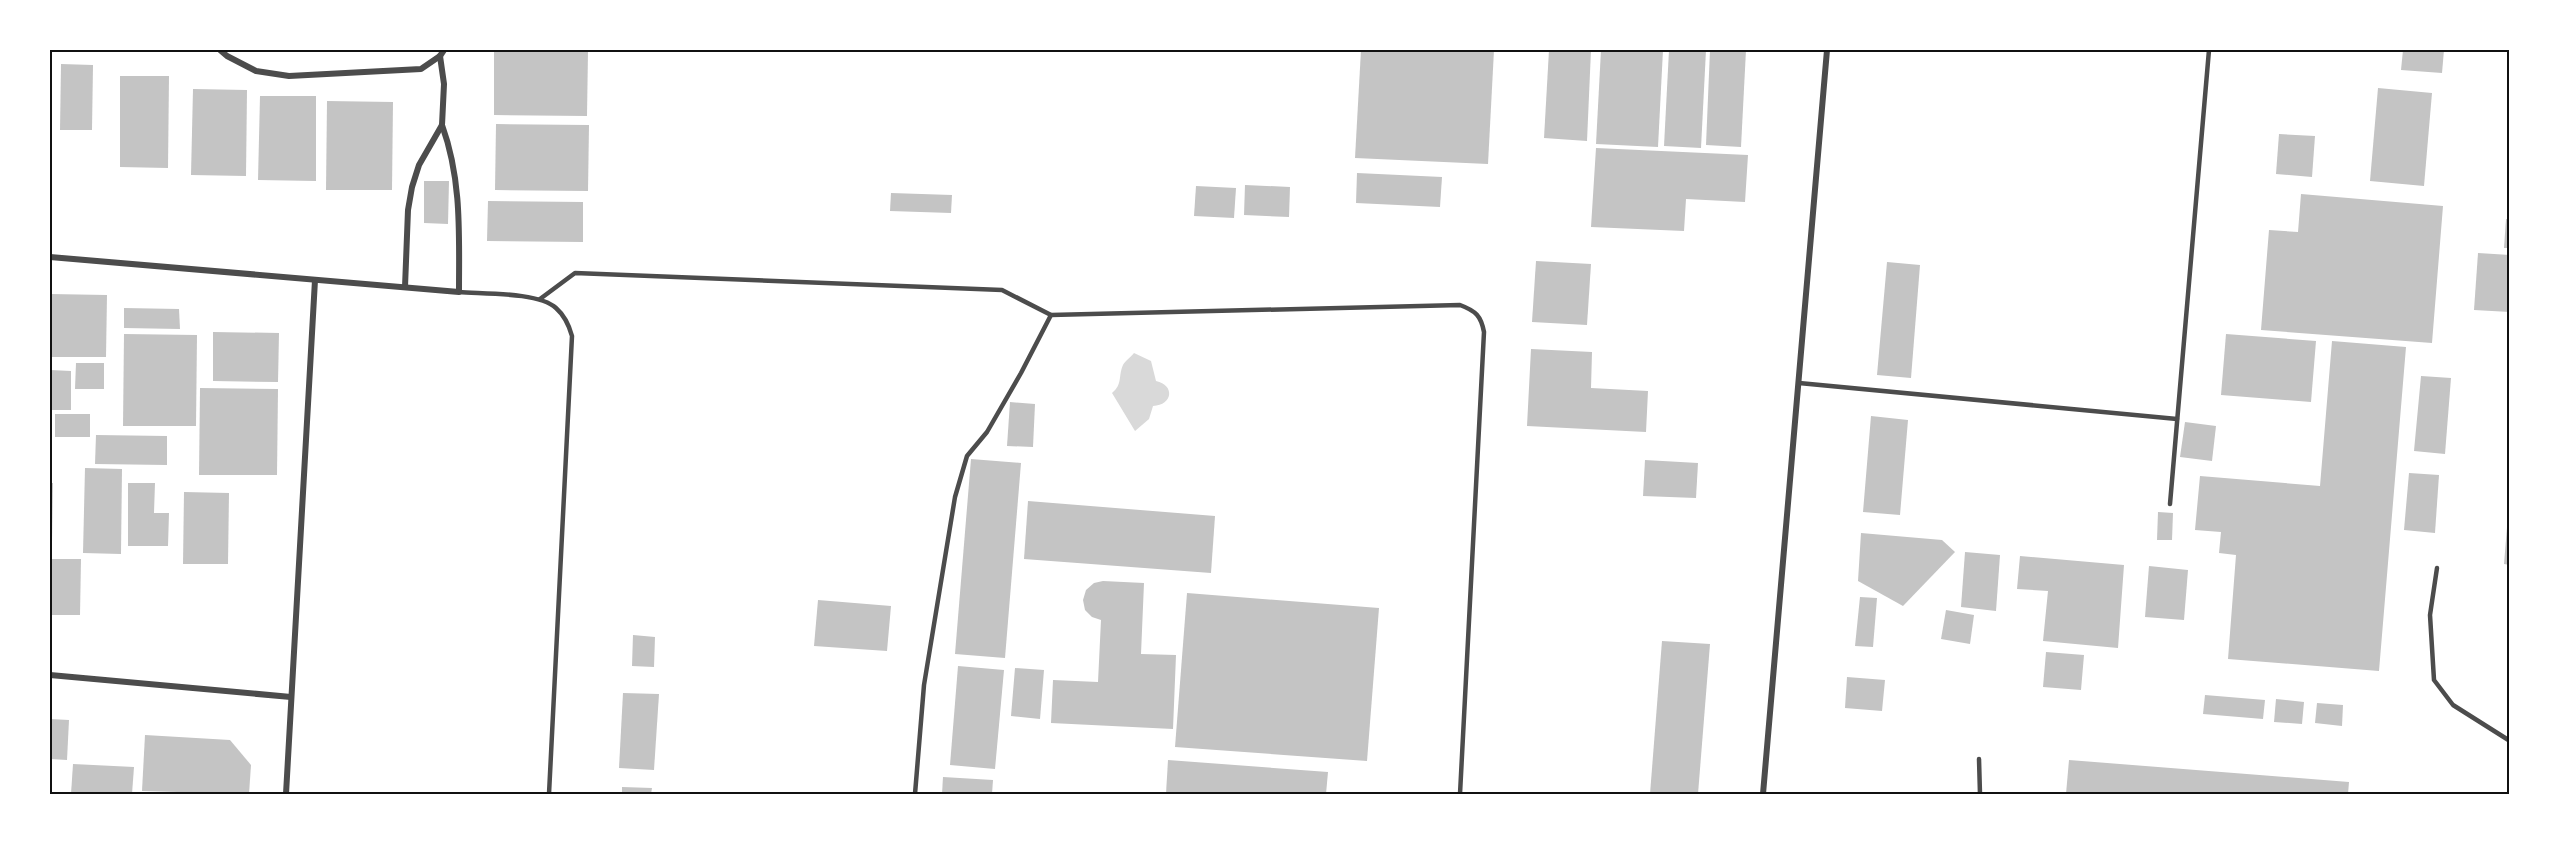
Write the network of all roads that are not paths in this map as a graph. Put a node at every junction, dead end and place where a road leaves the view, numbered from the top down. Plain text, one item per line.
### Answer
1 (220, 50) edge
2 (1827, 50) edge
3 (2210, 50) edge
4 (442, 53) edge
5 (442, 125) junction
6 (50, 257) edge
7 (315, 280) junction
8 (405, 287) junction
9 (459, 292) junction
10 (540, 299) junction
11 (1051, 315) junction
12 (1799, 383) junction
13 (2178, 419) junction
14 (2170, 504) dead end
15 (2437, 568) dead end
16 (50, 675) edge
17 (291, 697) junction
18 (2510, 741) edge
19 (1979, 759) dead end
20 (286, 795) edge
21 (549, 795) edge
22 (915, 795) edge
23 (1460, 795) edge
24 (1763, 795) edge
25 (1980, 795) edge

1 - 4 street
2 - 12 street
3 - 13 lane
4 - 5 street
5 - 8 street
5 - 9 street
6 - 7 street
7 - 8 street
7 - 17 street
8 - 9 street
9 - 10 lane
10 - 11 lane
10 - 21 lane
11 - 22 lane
11 - 23 lane
12 - 13 lane
12 - 24 street
13 - 14 lane
15 - 18 lane
16 - 17 street
17 - 20 street
19 - 25 lane

